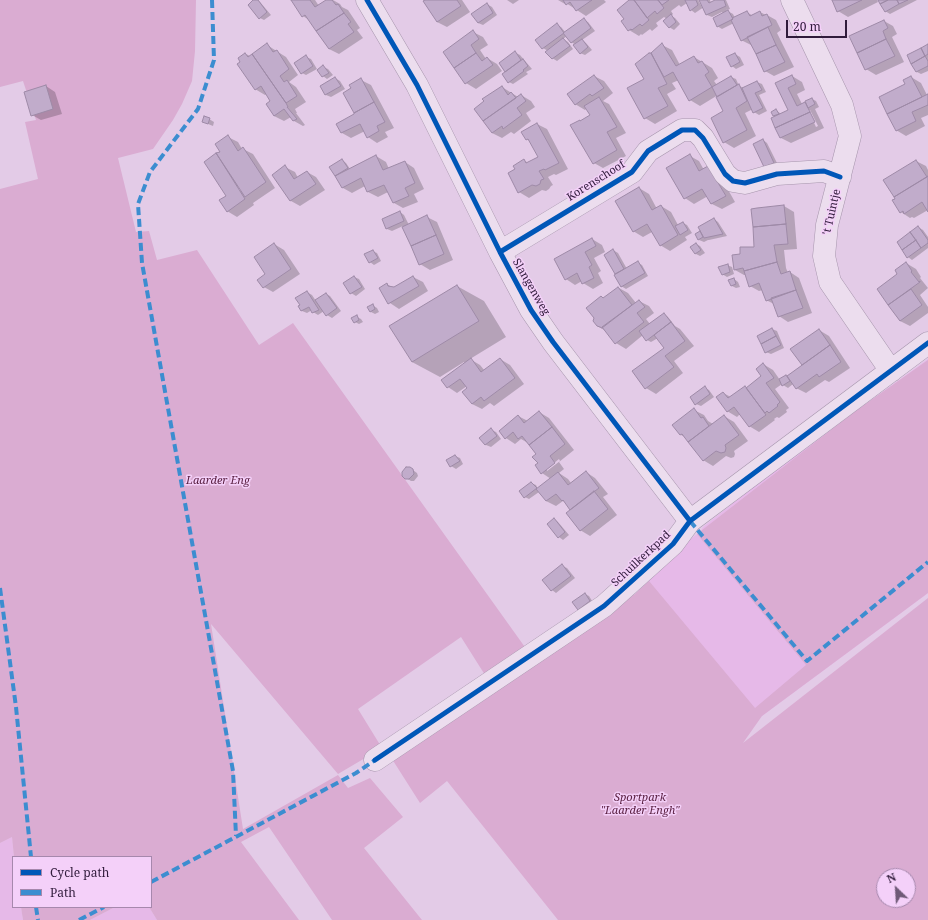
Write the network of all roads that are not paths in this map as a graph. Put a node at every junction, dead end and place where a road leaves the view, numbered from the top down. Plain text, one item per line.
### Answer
1 (367, 0) edge
2 (792, 0) edge
3 (840, 177) junction
4 (500, 252) junction
5 (928, 343) edge
6 (891, 371) junction
7 (690, 521) junction
8 (375, 760) dead end

1 - 4 street, Slangenweg
2 - 3 street, 't Tuintje
3 - 4 street, Korenschoof
3 - 6 street, 't Tuintje
4 - 7 street, Slangenweg
5 - 6 street, Schuilkerkpad
6 - 7 street, Schuilkerkpad
7 - 8 street, Schuilkerkpad

